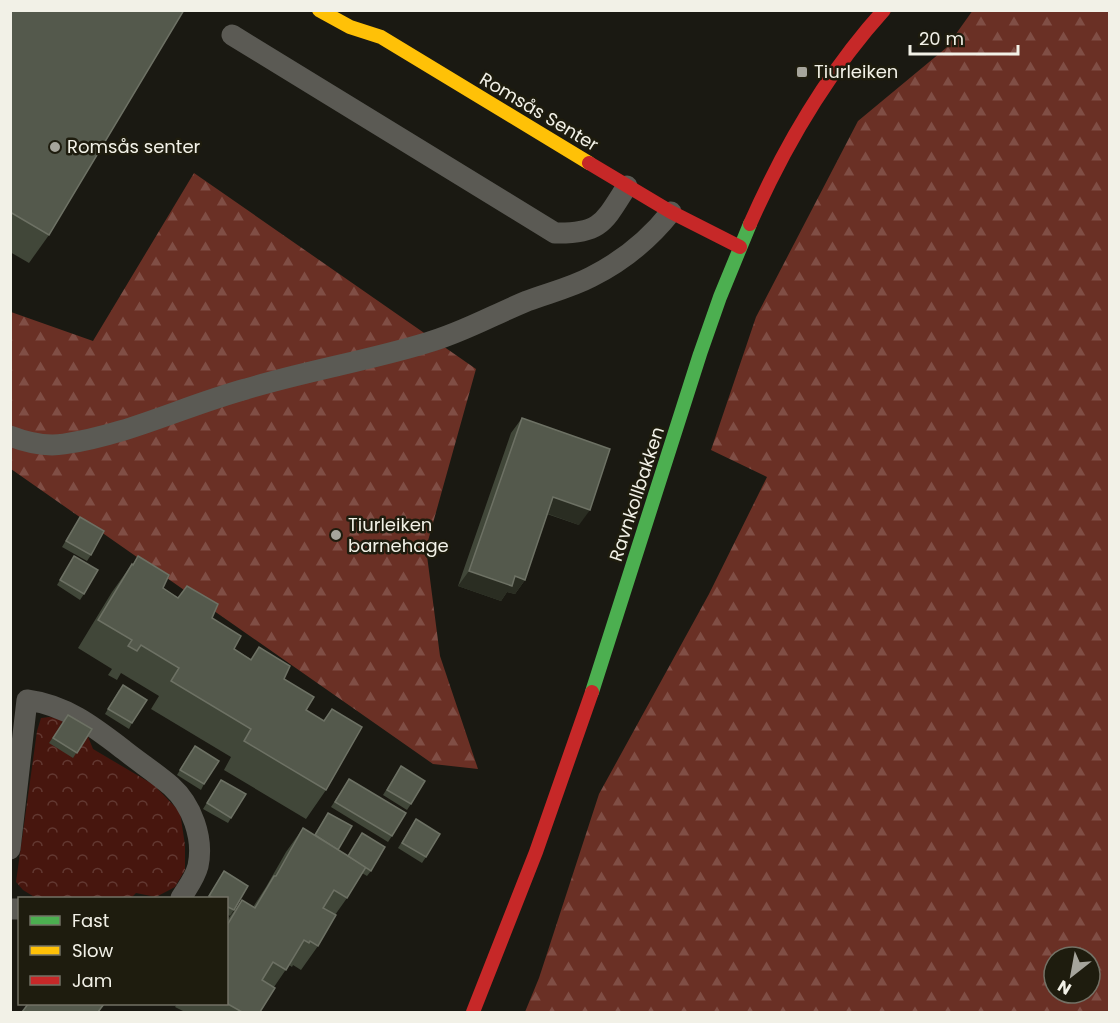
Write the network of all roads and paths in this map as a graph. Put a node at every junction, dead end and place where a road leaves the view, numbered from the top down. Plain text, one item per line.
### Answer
1 (319, 10) edge
2 (884, 10) edge
3 (232, 35) dead end
4 (627, 186) junction
5 (671, 213) junction
6 (740, 247) junction
7 (10, 436) edge
8 (10, 849) edge
9 (182, 897) edge
10 (473, 1012) edge

1 - 4 street, Romsås Senter
2 - 6 street, Ravnkollbakken
3 - 4 lane
4 - 5 street, Romsås Senter
5 - 6 street, Romsås Senter
5 - 7 lane
6 - 10 street, Ravnkollbakken
8 - 9 lane

